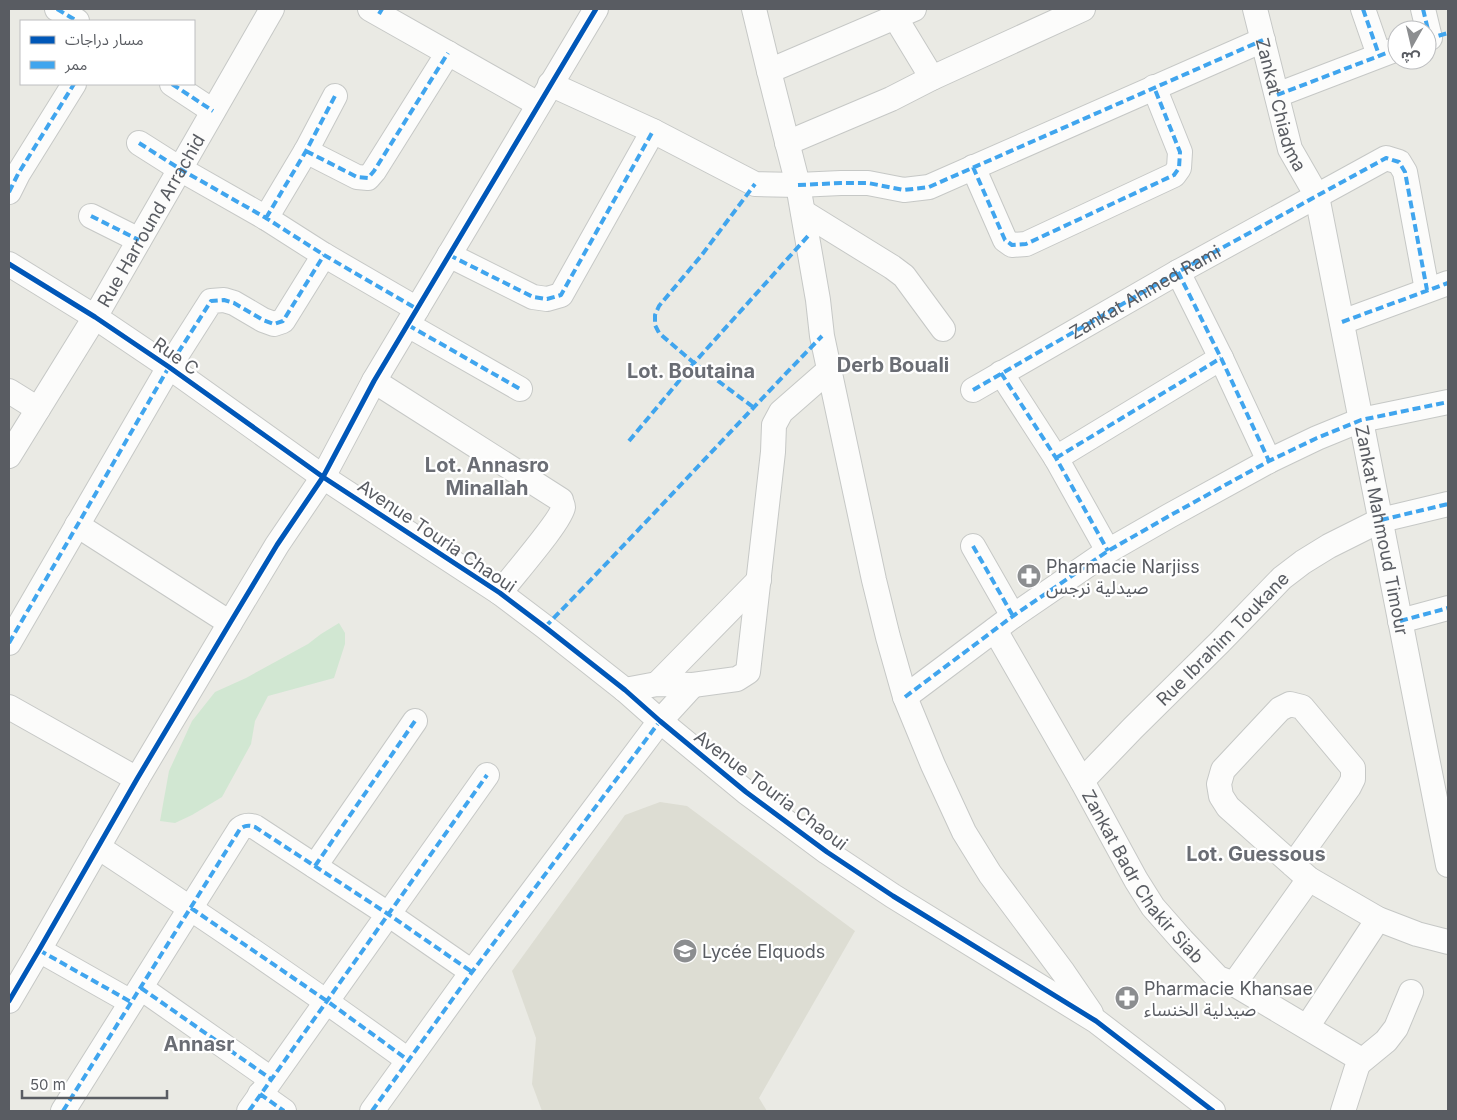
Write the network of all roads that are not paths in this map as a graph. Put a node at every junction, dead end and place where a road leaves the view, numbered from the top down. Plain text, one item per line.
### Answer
1 (57, 9) edge
2 (272, 9) edge
3 (596, 9) edge
4 (754, 9) edge
5 (1084, 9) edge
6 (1255, 9) edge
7 (1363, 9) edge
8 (377, 10) edge
9 (905, 13) edge
10 (75, 20) edge
11 (1263, 40) junction
12 (1387, 50) edge
13 (1387, 52) edge
14 (448, 53) junction
15 (769, 71) junction
16 (932, 78) junction
17 (73, 85) edge
18 (173, 85) edge
19 (1154, 87) junction
20 (544, 94) junction
21 (335, 96) dead end
22 (1277, 96) junction
23 (213, 112) junction
24 (652, 131) junction
25 (138, 144) dead end
26 (787, 144) junction
27 (306, 151) junction
28 (973, 167) junction
29 (180, 169) junction
30 (12, 179) edge
31 (798, 185) junction
32 (1317, 196) junction
33 (803, 212) junction
34 (91, 216) dead end
35 (266, 218) junction
36 (139, 240) junction
37 (324, 255) junction
38 (449, 255) junction
39 (9, 264) edge
40 (1178, 272) junction
41 (1438, 287) edge
42 (95, 316) junction
43 (413, 317) junction
44 (1342, 322) junction
45 (943, 329) dead end
46 (1222, 358) junction
47 (168, 367) junction
48 (829, 370) junction
49 (1001, 373) junction
50 (374, 381) junction
51 (520, 389) dead end
52 (973, 390) dead end
53 (9, 392) edge
54 (1448, 402) edge
55 (38, 408) junction
56 (1361, 420) junction
57 (9, 456) edge
58 (1056, 458) junction
59 (1269, 461) junction
60 (323, 476) junction
61 (1448, 504) edge
62 (1381, 520) junction
63 (77, 525) junction
64 (973, 546) dead end
65 (1108, 551) junction
66 (759, 580) junction
67 (500, 593) junction
68 (1448, 608) edge
69 (1400, 621) junction
70 (230, 623) junction
71 (1004, 623) junction
72 (9, 643) edge
73 (657, 684) junction
74 (693, 685) junction
75 (625, 690) junction
76 (906, 697) junction
77 (9, 707) edge
78 (660, 721) junction
79 (415, 722) dead end
80 (487, 775) dead end
81 (137, 779) junction
82 (1082, 782) junction
83 (98, 847) junction
84 (1448, 865) edge
85 (316, 866) junction
86 (1301, 872) junction
87 (191, 908) junction
88 (388, 914) junction
89 (1378, 919) junction
90 (1448, 942) edge
91 (39, 950) junction
92 (472, 972) junction
93 (1234, 984) junction
94 (1411, 992) dead end
95 (136, 995) junction
96 (9, 1001) edge
97 (327, 1001) junction
98 (1096, 1021) junction
99 (1307, 1027) junction
100 (408, 1060) junction
101 (1357, 1060) junction
102 (260, 1095) edge
103 (63, 1111) edge
104 (284, 1111) edge
105 (372, 1111) edge
106 (1213, 1111) edge
107 (1343, 1111) edge

1 - 10 street
2 - 23 street, Rue Harround Arrachid
3 - 20 street
4 - 15 street
5 - 16 street
6 - 11 street, Zankat Chiadma
7 - 12 street
8 - 14 street
9 - 15 street
9 - 16 street
11 - 19 street
11 - 22 street, Zankat Chiadma
13 - 22 street
14 - 20 street
14 - 27 street
15 - 26 street
16 - 26 street
17 - 30 street
18 - 23 street
19 - 28 street
19 - 28 street
20 - 24 street
20 - 38 street
21 - 27 street
22 - 32 street, Zankat Chiadma
23 - 29 street, Rue Harround Arrachid
24 - 31 street
24 - 38 street
25 - 29 street
26 - 31 street
27 - 35 street
28 - 31 street
29 - 35 street
29 - 36 street, Rue Harround Arrachid
31 - 33 street
32 - 40 street, Zankat Ahmed Rami
32 - 41 street, Zankat Ahmed Rami
32 - 44 street, Zankat Mahmoud Timour
33 - 45 street
33 - 48 street
34 - 36 street
35 - 37 street
36 - 42 street, Rue Harround Arrachid
37 - 43 street
37 - 47 street
38 - 43 street
39 - 42 street, Rue C
40 - 46 street
40 - 49 street, Zankat Ahmed Rami
41 - 44 street
42 - 47 street, Rue C
42 - 55 street, Rue Harround Arrachid
43 - 50 street
43 - 51 street
44 - 56 street, Zankat Mahmoud Timour
46 - 58 street
46 - 59 street
47 - 60 street, Rue C
47 - 63 street
48 - 66 street
48 - 76 street
49 - 52 street, Zankat Ahmed Rami
49 - 58 street
50 - 60 street
50 - 67 street
53 - 55 street
54 - 56 street
55 - 57 street, Rue Harround Arrachid
56 - 59 street
56 - 62 street, Zankat Mahmoud Timour
58 - 65 street
59 - 65 street
60 - 67 street, Avenue Touria Chaoui
60 - 70 street
61 - 62 street, Rue Ibrahim Toukane
62 - 69 street, Zankat Mahmoud Timour
62 - 82 street, Rue Ibrahim Toukane
63 - 70 street
63 - 72 street
64 - 71 street, Zankat Badr Chakir Siab
65 - 71 street
66 - 73 street
66 - 74 street
67 - 75 street, Avenue Touria Chaoui
68 - 69 street
69 - 84 street, Zankat Mahmoud Timour
70 - 81 street
71 - 76 street
71 - 82 street, Zankat Badr Chakir Siab
73 - 74 street
73 - 75 street
74 - 78 street
75 - 78 street, Avenue Touria Chaoui
76 - 98 street
77 - 81 street
78 - 92 street
78 - 98 street, Avenue Touria Chaoui
79 - 85 street
80 - 88 street
81 - 83 street
82 - 93 street, Zankat Badr Chakir Siab
83 - 87 street
83 - 91 street
85 - 87 street
85 - 88 street
86 - 86 street
86 - 89 street
86 - 93 street
87 - 95 street
87 - 97 street
88 - 92 street
88 - 97 street
89 - 90 street
89 - 99 street
91 - 95 street
91 - 96 street
92 - 100 street
93 - 99 street, Zankat Badr Chakir Siab
94 - 101 street
95 - 102 street
95 - 103 street
97 - 100 street
97 - 102 street
98 - 106 street, Avenue Touria Chaoui
99 - 101 street, Zankat Badr Chakir Siab
100 - 105 street
101 - 107 street
102 - 104 street

